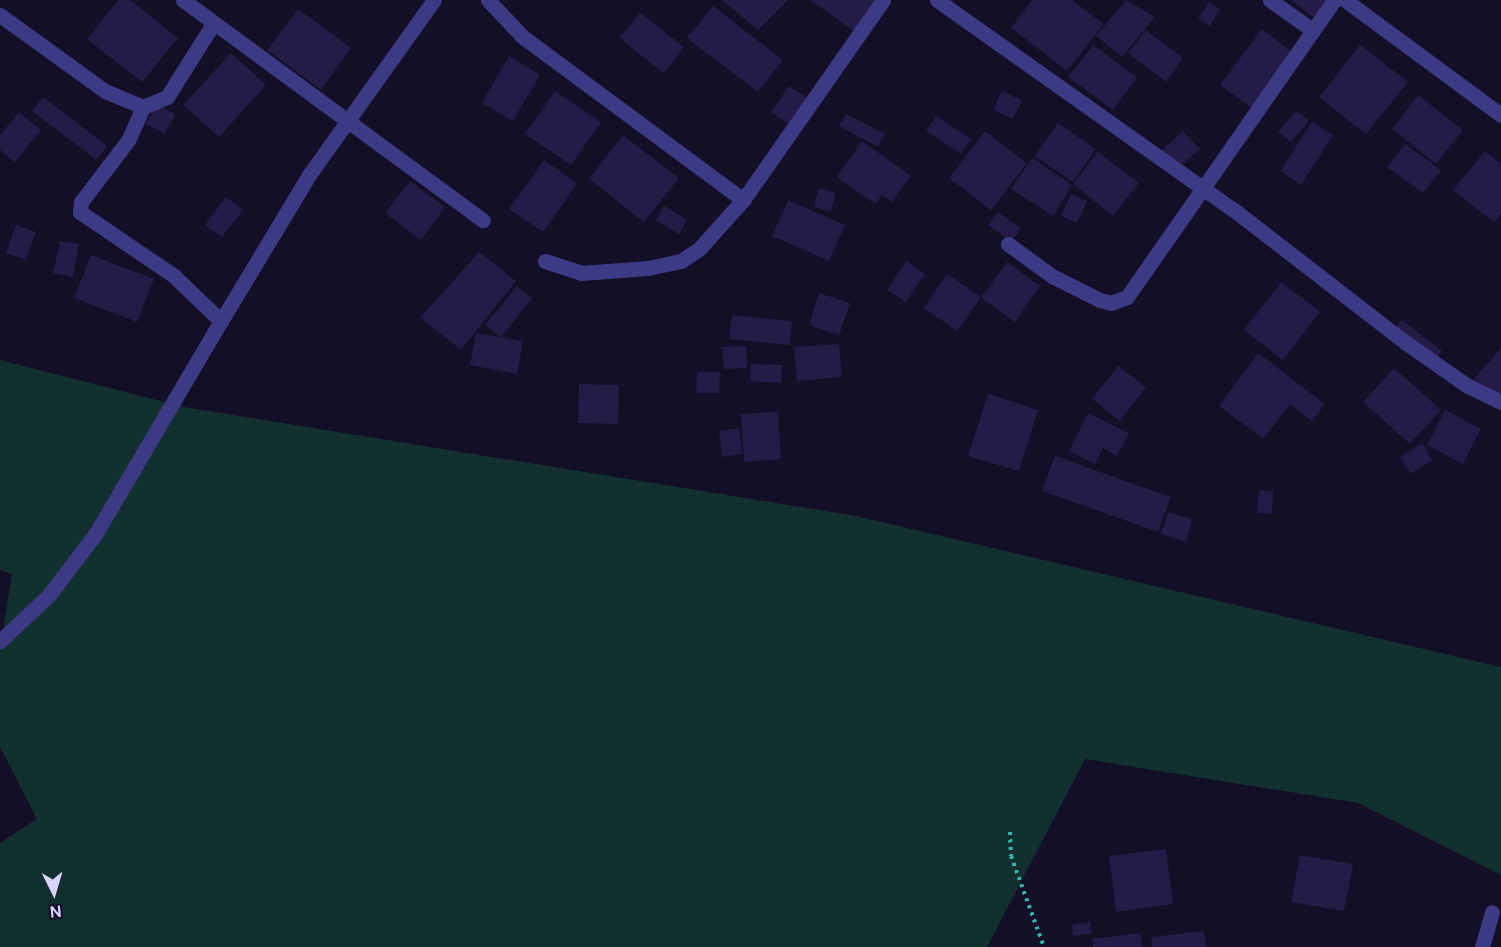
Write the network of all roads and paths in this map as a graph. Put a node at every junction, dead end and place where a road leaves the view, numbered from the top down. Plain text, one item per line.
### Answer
1 (183, 0) edge
2 (434, 0) edge
3 (488, 0) edge
4 (883, 0) edge
5 (937, 0) edge
6 (1270, 0) edge
7 (1334, 0) edge
8 (1345, 0) edge
9 (0, 15) edge
10 (213, 24) junction
11 (1312, 30) junction
12 (143, 107) junction
13 (1501, 115) edge
14 (346, 123) junction
15 (1199, 187) junction
16 (743, 200) junction
17 (483, 220) dead end
18 (1008, 244) dead end
19 (545, 261) dead end
20 (221, 321) junction
21 (1501, 402) edge
22 (0, 641) edge
23 (1010, 832) dead end
24 (1492, 912) dead end
25 (1044, 947) edge
26 (1482, 947) edge

1 - 10 street
2 - 14 street
3 - 16 street
4 - 16 street
5 - 15 street
6 - 11 street
7 - 11 street
8 - 13 street
9 - 12 street
10 - 12 street
10 - 14 street
11 - 15 street
12 - 20 street
14 - 17 street
14 - 20 street
15 - 18 street
15 - 21 street
16 - 19 street
20 - 22 street
23 - 25 path
24 - 26 street

